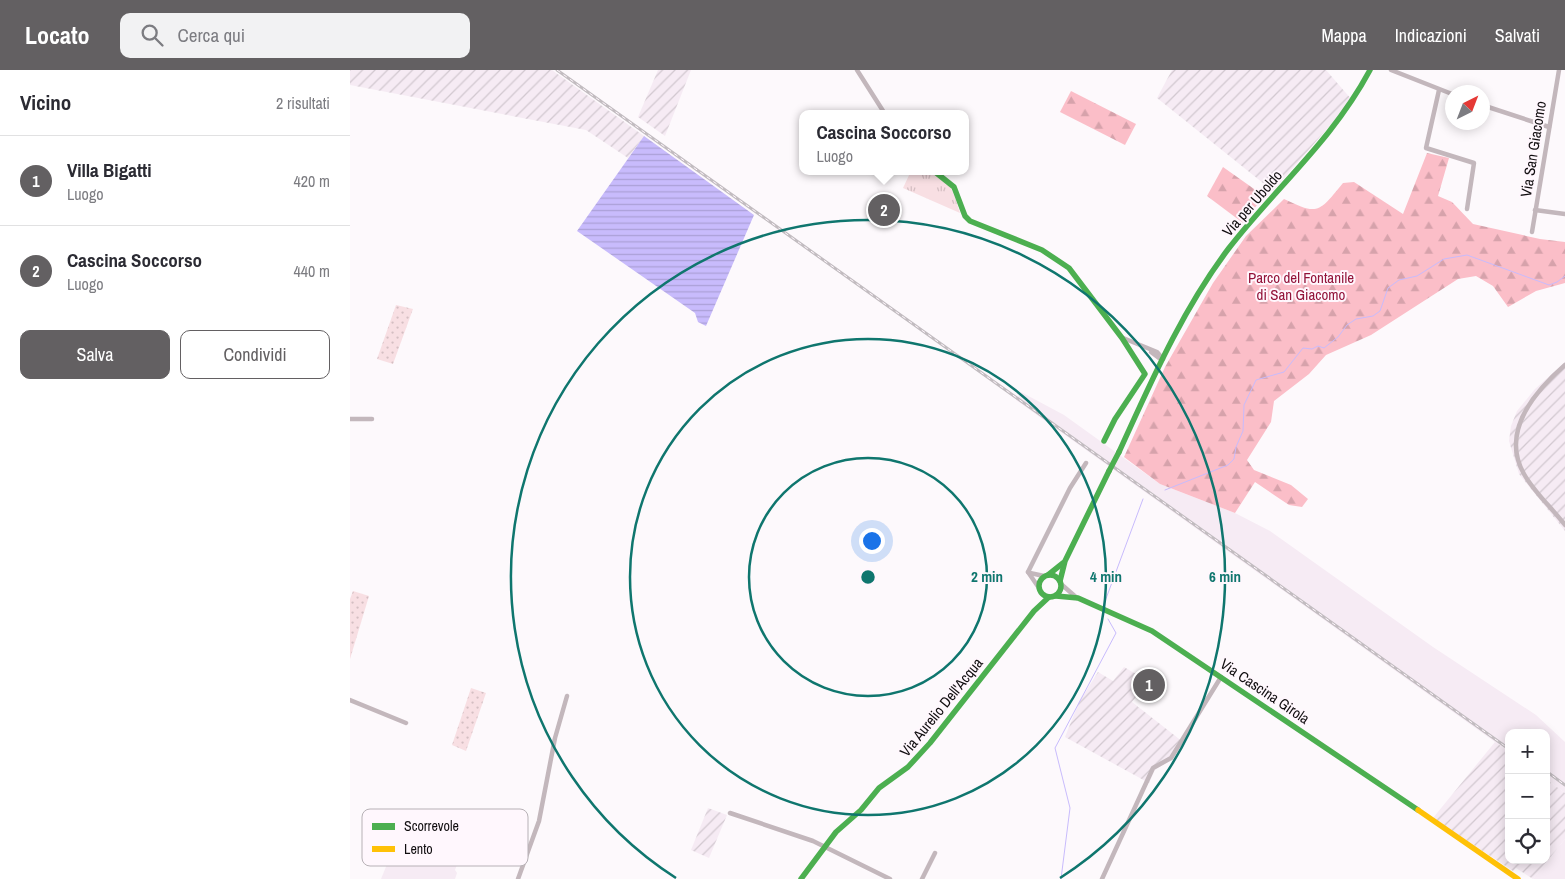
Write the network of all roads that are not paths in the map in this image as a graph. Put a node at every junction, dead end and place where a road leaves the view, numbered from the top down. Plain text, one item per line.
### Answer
1 (857, 70) edge
2 (1370, 70) edge
3 (1391, 70) edge
4 (1559, 70) edge
5 (1439, 90) junction
6 (1445, 92) edge
7 (1490, 108) edge
8 (882, 110) edge
9 (1549, 127) junction
10 (939, 175) edge
11 (1467, 209) dead end
12 (1535, 210) junction
13 (1565, 214) edge
14 (1532, 232) dead end
15 (1122, 338) junction
16 (1163, 359) junction
17 (1565, 365) edge
18 (350, 419) edge
19 (372, 419) dead end
20 (1104, 442) dead end
21 (1086, 463) dead end
22 (1565, 525) edge
23 (1065, 561) junction
24 (1028, 572) junction
25 (1046, 576) junction
26 (1061, 583) junction
27 (1040, 590) junction
28 (1056, 596) junction
29 (1049, 598) junction
30 (1078, 598) junction
31 (1034, 610) junction
32 (1221, 677) junction
33 (568, 696) dead end
34 (350, 700) edge
35 (406, 723) dead end
36 (730, 813) dead end
37 (823, 846) junction
38 (528, 851) edge
39 (935, 853) dead end
40 (523, 866) edge
41 (518, 879) edge
42 (801, 879) edge
43 (890, 879) edge
44 (922, 879) edge
45 (1102, 879) edge
46 (1518, 879) edge

1 - 8 street
2 - 16 street, Via per Uboldo
3 - 5 street
4 - 9 street, Via San Giacomo
5 - 6 street
5 - 11 street
7 - 9 street
9 - 12 street, Via San Giacomo
10 - 15 street
12 - 13 street
12 - 14 street, Via San Giacomo
15 - 16 street
15 - 20 street
16 - 23 street, bridge
17 - 22 street
18 - 19 street
21 - 24 street
23 - 25 street
23 - 26 street
24 - 25 street
24 - 27 street
25 - 26 street
25 - 27 street
26 - 28 street
26 - 30 street, Via Cascina Girola
27 - 29 street
27 - 31 street, Via Aurelio Dell'Acqua
28 - 29 street
28 - 30 street, Via Cascina Girola
29 - 31 street, Via Aurelio Dell'Acqua
30 - 32 street, Via Cascina Girola
31 - 37 street, Via Aurelio Dell'Acqua
32 - 45 street
32 - 46 street, Via Cascina Girola
33 - 38 street
34 - 35 street
36 - 37 street
37 - 42 street, Via Aurelio Dell'Acqua
37 - 43 street
39 - 44 street
40 - 41 street

